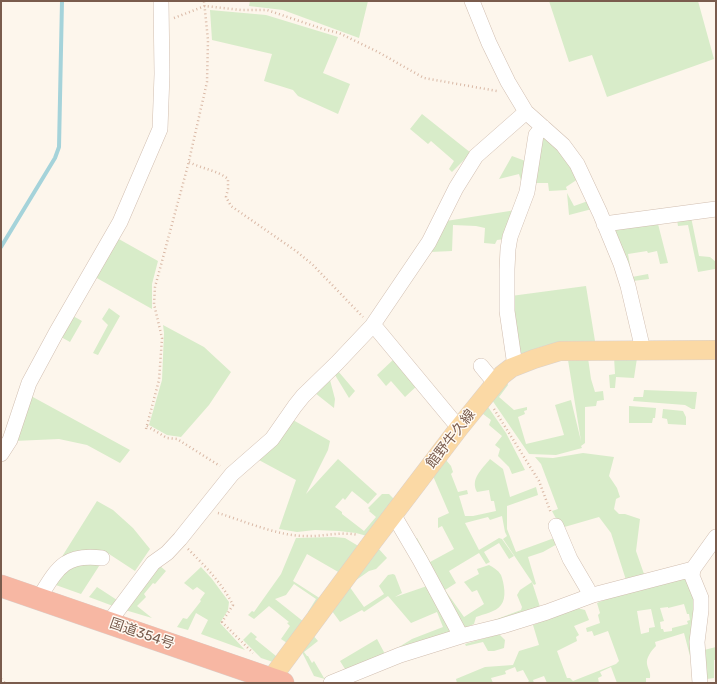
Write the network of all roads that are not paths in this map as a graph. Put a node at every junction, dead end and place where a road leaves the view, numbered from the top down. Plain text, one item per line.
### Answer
1 (161, 1) edge
2 (472, 1) edge
3 (526, 112) junction
4 (543, 127) junction
5 (716, 209) edge
6 (604, 224) junction
7 (372, 326) junction
8 (643, 350) junction
9 (716, 350) edge
10 (481, 366) dead end
11 (515, 366) junction
12 (489, 390) junction
13 (459, 428) junction
14 (1, 454) edge
15 (393, 514) junction
16 (556, 526) road end
17 (716, 537) edge
18 (102, 558) dead end
19 (693, 569) junction
20 (1, 586) edge
21 (590, 596) junction
22 (39, 598) junction
23 (109, 622) junction
24 (461, 636) junction
25 (274, 682) edge
26 (331, 683) edge
27 (700, 683) edge

1 - 14 street
2 - 3 street
3 - 4 street
3 - 7 street
4 - 6 street
4 - 11 street
5 - 6 street
6 - 8 street
7 - 13 street
7 - 23 street
8 - 9 main road, 館野牛久線
8 - 11 main road, 館野牛久線
10 - 12 street
11 - 12 main road, 館野牛久線
12 - 13 main road, 館野牛久線
13 - 15 main road, 館野牛久線
15 - 24 street
15 - 25 main road, 館野牛久線
16 - 21 street
17 - 19 street
18 - 22 street
19 - 21 street
19 - 27 street
20 - 22 highway, 国道354号
21 - 24 street
22 - 23 highway, 国道354号
23 - 25 highway, 国道354号
24 - 26 street

